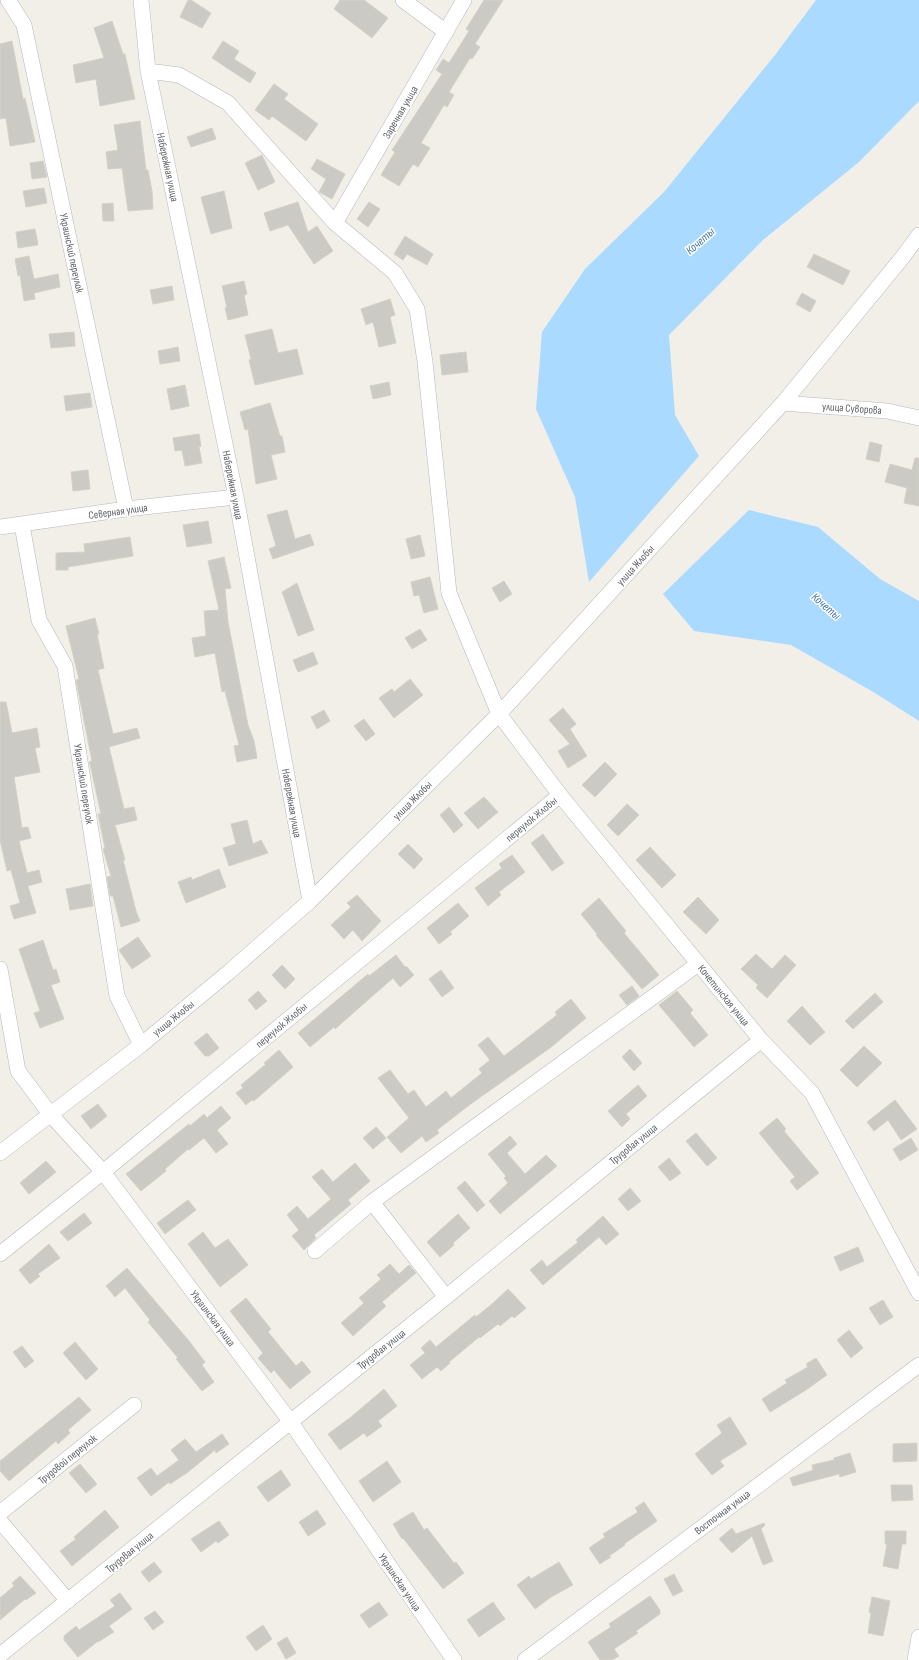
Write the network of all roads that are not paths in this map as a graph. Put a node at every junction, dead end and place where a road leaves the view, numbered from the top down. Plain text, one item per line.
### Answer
1 (8, 0) edge
2 (141, 0) edge
3 (403, 0) edge
4 (464, 0) edge
5 (446, 32) junction
6 (148, 70) junction
7 (335, 223) junction
8 (919, 235) edge
9 (784, 403) junction
10 (919, 418) edge
11 (236, 497) junction
12 (126, 509) junction
13 (22, 525) junction
14 (0, 527) edge
15 (499, 714) junction
16 (560, 795) junction
17 (310, 901) junction
18 (698, 964) junction
19 (0, 969) edge
20 (760, 1040) junction
21 (141, 1044) junction
22 (51, 1115) junction
23 (0, 1154) edge
24 (103, 1172) junction
25 (372, 1202) junction
26 (315, 1251) dead end
27 (0, 1254) edge
28 (919, 1293) edge
29 (446, 1296) junction
30 (919, 1365) edge
31 (134, 1405) dead end
32 (290, 1421) junction
33 (0, 1513) edge
34 (0, 1521) edge
35 (68, 1601) junction
36 (919, 1637) edge
37 (0, 1655) edge
38 (454, 1660) edge
39 (525, 1660) edge
40 (915, 1660) edge

1 - 12 street, Украинский переулок
2 - 6 street, Набережная улица
3 - 5 street
4 - 5 street, Заречная улица
5 - 7 street, Заречная улица
6 - 7 street
6 - 11 street, Набережная улица
7 - 15 street
8 - 9 street, улица Жлобы
9 - 10 street, улица Суворова
9 - 15 street, улица Жлобы
11 - 12 street, Северная улица
11 - 17 street, Набережная улица
12 - 13 street, Северная улица
13 - 14 street, Северная улица
13 - 21 street, Украинский переулок
15 - 16 street, Кочетинская улица
15 - 17 street, улица Жлобы
16 - 18 street, Кочетинская улица
16 - 24 street, переулок Жлобы
17 - 21 street, улица Жлобы
18 - 20 street, Кочетинская улица
18 - 25 street
19 - 22 street, Украинская улица
20 - 28 street, Кочетинская улица
20 - 29 street, Трудовая улица
21 - 22 street, улица Жлобы
22 - 23 street, улица Жлобы
22 - 24 street, Украинская улица
24 - 27 street, переулок Жлобы
24 - 32 street, Украинская улица
25 - 26 street
25 - 29 street
29 - 32 street, Трудовая улица
30 - 39 street, Восточная улица
31 - 33 street, Трудовой переулок
32 - 35 street, Трудовая улица
32 - 38 street, Украинская улица
34 - 35 street
35 - 37 street, Трудовая улица
36 - 40 street

